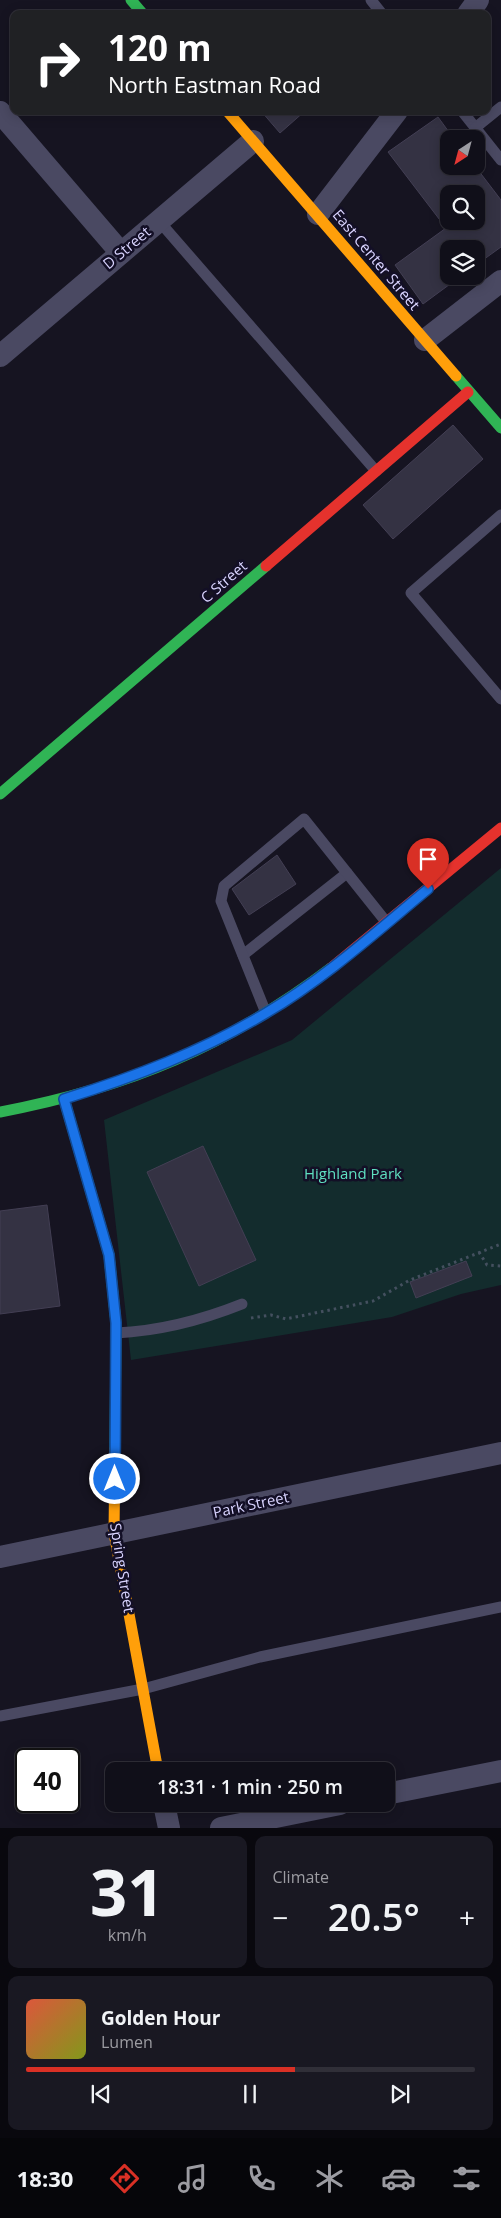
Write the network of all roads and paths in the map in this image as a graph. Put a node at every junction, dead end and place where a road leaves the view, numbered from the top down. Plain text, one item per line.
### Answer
1 (131, 0) edge
2 (371, 0) edge
3 (139, 10) edge
4 (379, 10) edge
5 (501, 107) edge
6 (0, 112) edge
7 (230, 115) edge
8 (394, 115) edge
9 (465, 115) edge
10 (475, 128) junction
11 (253, 141) junction
12 (501, 160) edge
13 (318, 214) junction
14 (159, 221) junction
15 (121, 253) junction
16 (501, 282) edge
17 (425, 340) junction
18 (0, 356) edge
19 (468, 392) junction
20 (501, 428) edge
21 (376, 471) junction
22 (501, 515) edge
23 (501, 699) edge
24 (0, 794) edge
25 (501, 828) edge
26 (347, 873) junction
27 (388, 923) junction
28 (243, 955) junction
29 (266, 1013) junction
30 (64, 1099) junction
31 (0, 1112) edge
32 (501, 1244) edge
33 (479, 1252) junction
34 (501, 1266) edge
35 (242, 1304) dead end
36 (225, 1310) junction
37 (116, 1333) junction
38 (501, 1453) edge
39 (114, 1533) junction
40 (0, 1557) edge
41 (501, 1607) edge
42 (143, 1688) junction
43 (0, 1716) edge
44 (156, 1762) edge
45 (501, 1771) edge
46 (395, 1792) edge
47 (166, 1812) edge
48 (300, 1812) edge
49 (169, 1828) edge
50 (221, 1828) edge

1 - 3 street
2 - 4 lane
5 - 10 lane
6 - 15 street
7 - 11 street, East Center Street
8 - 13 street
9 - 10 lane
10 - 12 lane
11 - 13 street, East Center Street
11 - 14 street, D Street
13 - 17 street, East Center Street
14 - 15 street, D Street
14 - 21 lane
15 - 18 street, D Street
16 - 17 street
17 - 19 street, East Center Street
19 - 20 street, East Center Street
19 - 21 street, C Street
21 - 24 street, C Street
22 - 23 lane
25 - 27 street
26 - 27 lane
26 - 28 lane
26 - 28 lane
27 - 29 street
28 - 29 lane
29 - 30 street
30 - 31 street
30 - 37 street, Spring Street
32 - 33 path
33 - 34 path
33 - 36 path
35 - 36 lane
36 - 37 lane
37 - 39 street, Spring Street
38 - 39 street, Park Street
39 - 40 street, Park Street
39 - 42 street, Spring Street
41 - 42 lane
42 - 43 lane
42 - 44 street, Spring Street
45 - 46 street
47 - 49 street
48 - 50 street

